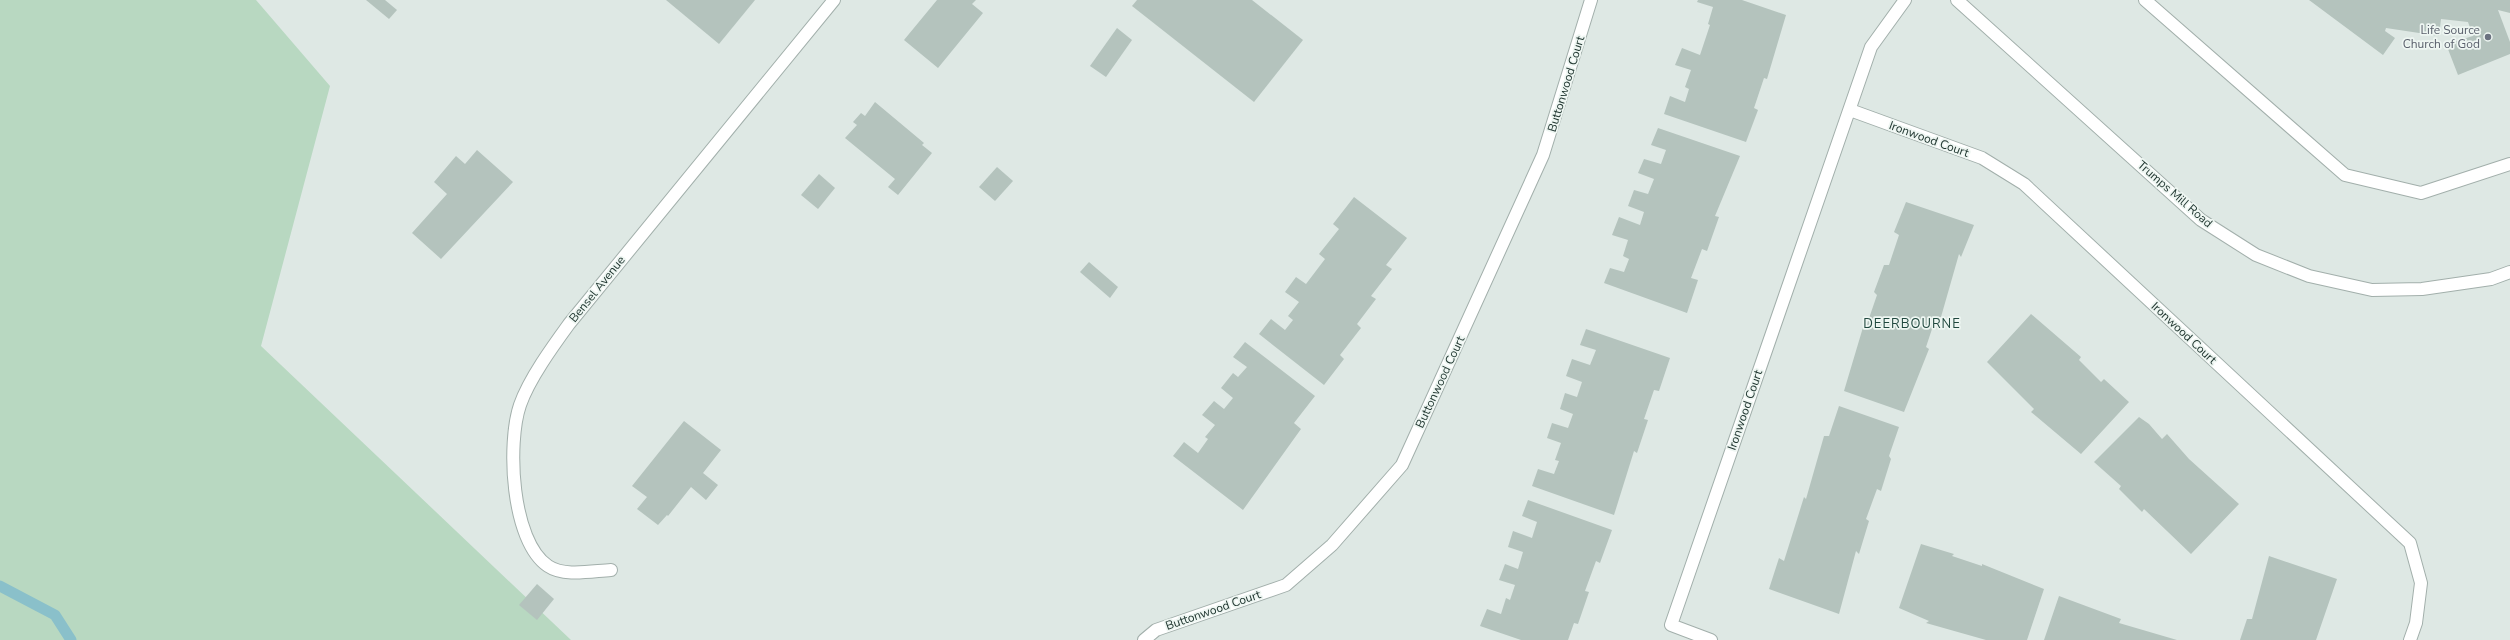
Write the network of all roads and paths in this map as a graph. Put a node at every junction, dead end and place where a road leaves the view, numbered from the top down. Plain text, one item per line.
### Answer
1 (834, 0) edge
2 (1591, 0) edge
3 (1905, 0) edge
4 (1957, 0) edge
5 (2145, 0) edge
6 (1850, 110) junction
7 (2510, 164) edge
8 (2510, 272) edge
9 (611, 570) dead end
10 (1144, 640) edge
11 (1711, 640) edge
12 (2410, 640) edge

1 - 9 street, Bensel Avenue
2 - 10 street, Buttonwood Court
3 - 6 street, Ironwood Court
4 - 8 street, Trumps Mill Road
5 - 7 street
6 - 11 street, Ironwood Court
6 - 12 street, Ironwood Court

